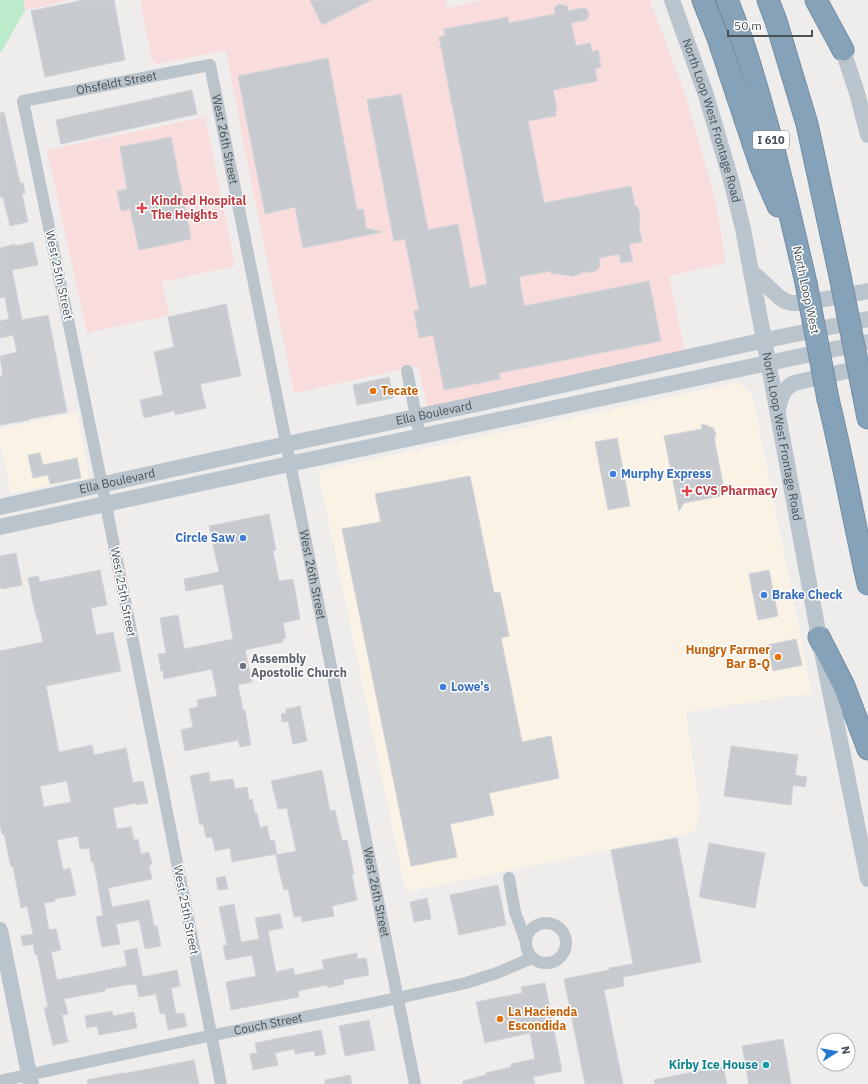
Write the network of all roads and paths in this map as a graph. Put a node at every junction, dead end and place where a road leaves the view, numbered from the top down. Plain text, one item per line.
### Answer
1 (672, 0) edge
2 (703, 0) edge
3 (727, 0) edge
4 (768, 0) edge
5 (816, 0) edge
6 (824, 0) edge
7 (843, 50) junction
8 (210, 65) joint
9 (23, 101) joint
10 (868, 135) edge
11 (800, 256) junction
12 (751, 271) junction
13 (868, 291) edge
14 (868, 319) edge
15 (764, 340) junction
16 (868, 342) edge
17 (769, 364) junction
18 (868, 366) edge
19 (407, 371) dead end
20 (778, 413) junction
21 (416, 417) junction
22 (868, 418) edge
23 (420, 436) junction
24 (287, 444) junction
25 (290, 463) junction
26 (102, 485) junction
27 (105, 504) junction
28 (0, 507) edge
29 (0, 527) edge
30 (868, 584) edge
31 (819, 637) junction
32 (868, 749) edge
33 (509, 878) dead end
34 (868, 879) edge
35 (0, 930) edge
36 (526, 942) junction
37 (532, 958) junction
38 (398, 998) junction
39 (212, 1036) junction
40 (30, 1079) edge
41 (0, 1081) edge
42 (221, 1084) edge
43 (414, 1084) edge

1 - 12 main road, North Loop West Frontage Road
2 - 11 highway
3 - 11 highway, North Loop West / I 610
4 - 22 highway, bridge
5 - 7 highway
6 - 7 main road
7 - 10 main road
8 - 9 street, Ohsfeldt Street
8 - 24 street, West 26th Street
9 - 26 street, West 25th Street
11 - 30 highway, North Loop West / I 610, bridge
12 - 13 main road
12 - 15 main road, North Loop West Frontage Road
14 - 15 main road, Ella Boulevard
15 - 17 main road, North Loop West Frontage Road
15 - 21 main road, Ella Boulevard
16 - 17 main road, Ella Boulevard
17 - 20 main road, North Loop West Frontage Road
17 - 23 main road, Ella Boulevard
18 - 20 main road
19 - 21 street
20 - 31 main road, North Loop West Frontage Road
21 - 23 street
21 - 24 main road, Ella Boulevard
23 - 25 main road, Ella Boulevard
24 - 25 street, West 26th Street
24 - 26 main road, Ella Boulevard
25 - 27 main road, Ella Boulevard
25 - 38 street, West 26th Street
26 - 27 street, West 25th Street
26 - 28 main road, Ella Boulevard
27 - 29 main road, Ella Boulevard
27 - 39 street, West 25th Street
31 - 32 highway
31 - 34 main road, North Loop West Frontage Road
33 - 36 street
35 - 40 main road
36 - 37 street
36 - 37 street
37 - 38 street, Couch Street
38 - 39 street, Couch Street
38 - 43 street, West 26th Street
39 - 40 street, Couch Street
39 - 42 street, West 25th Street
40 - 41 street, Couch Street

